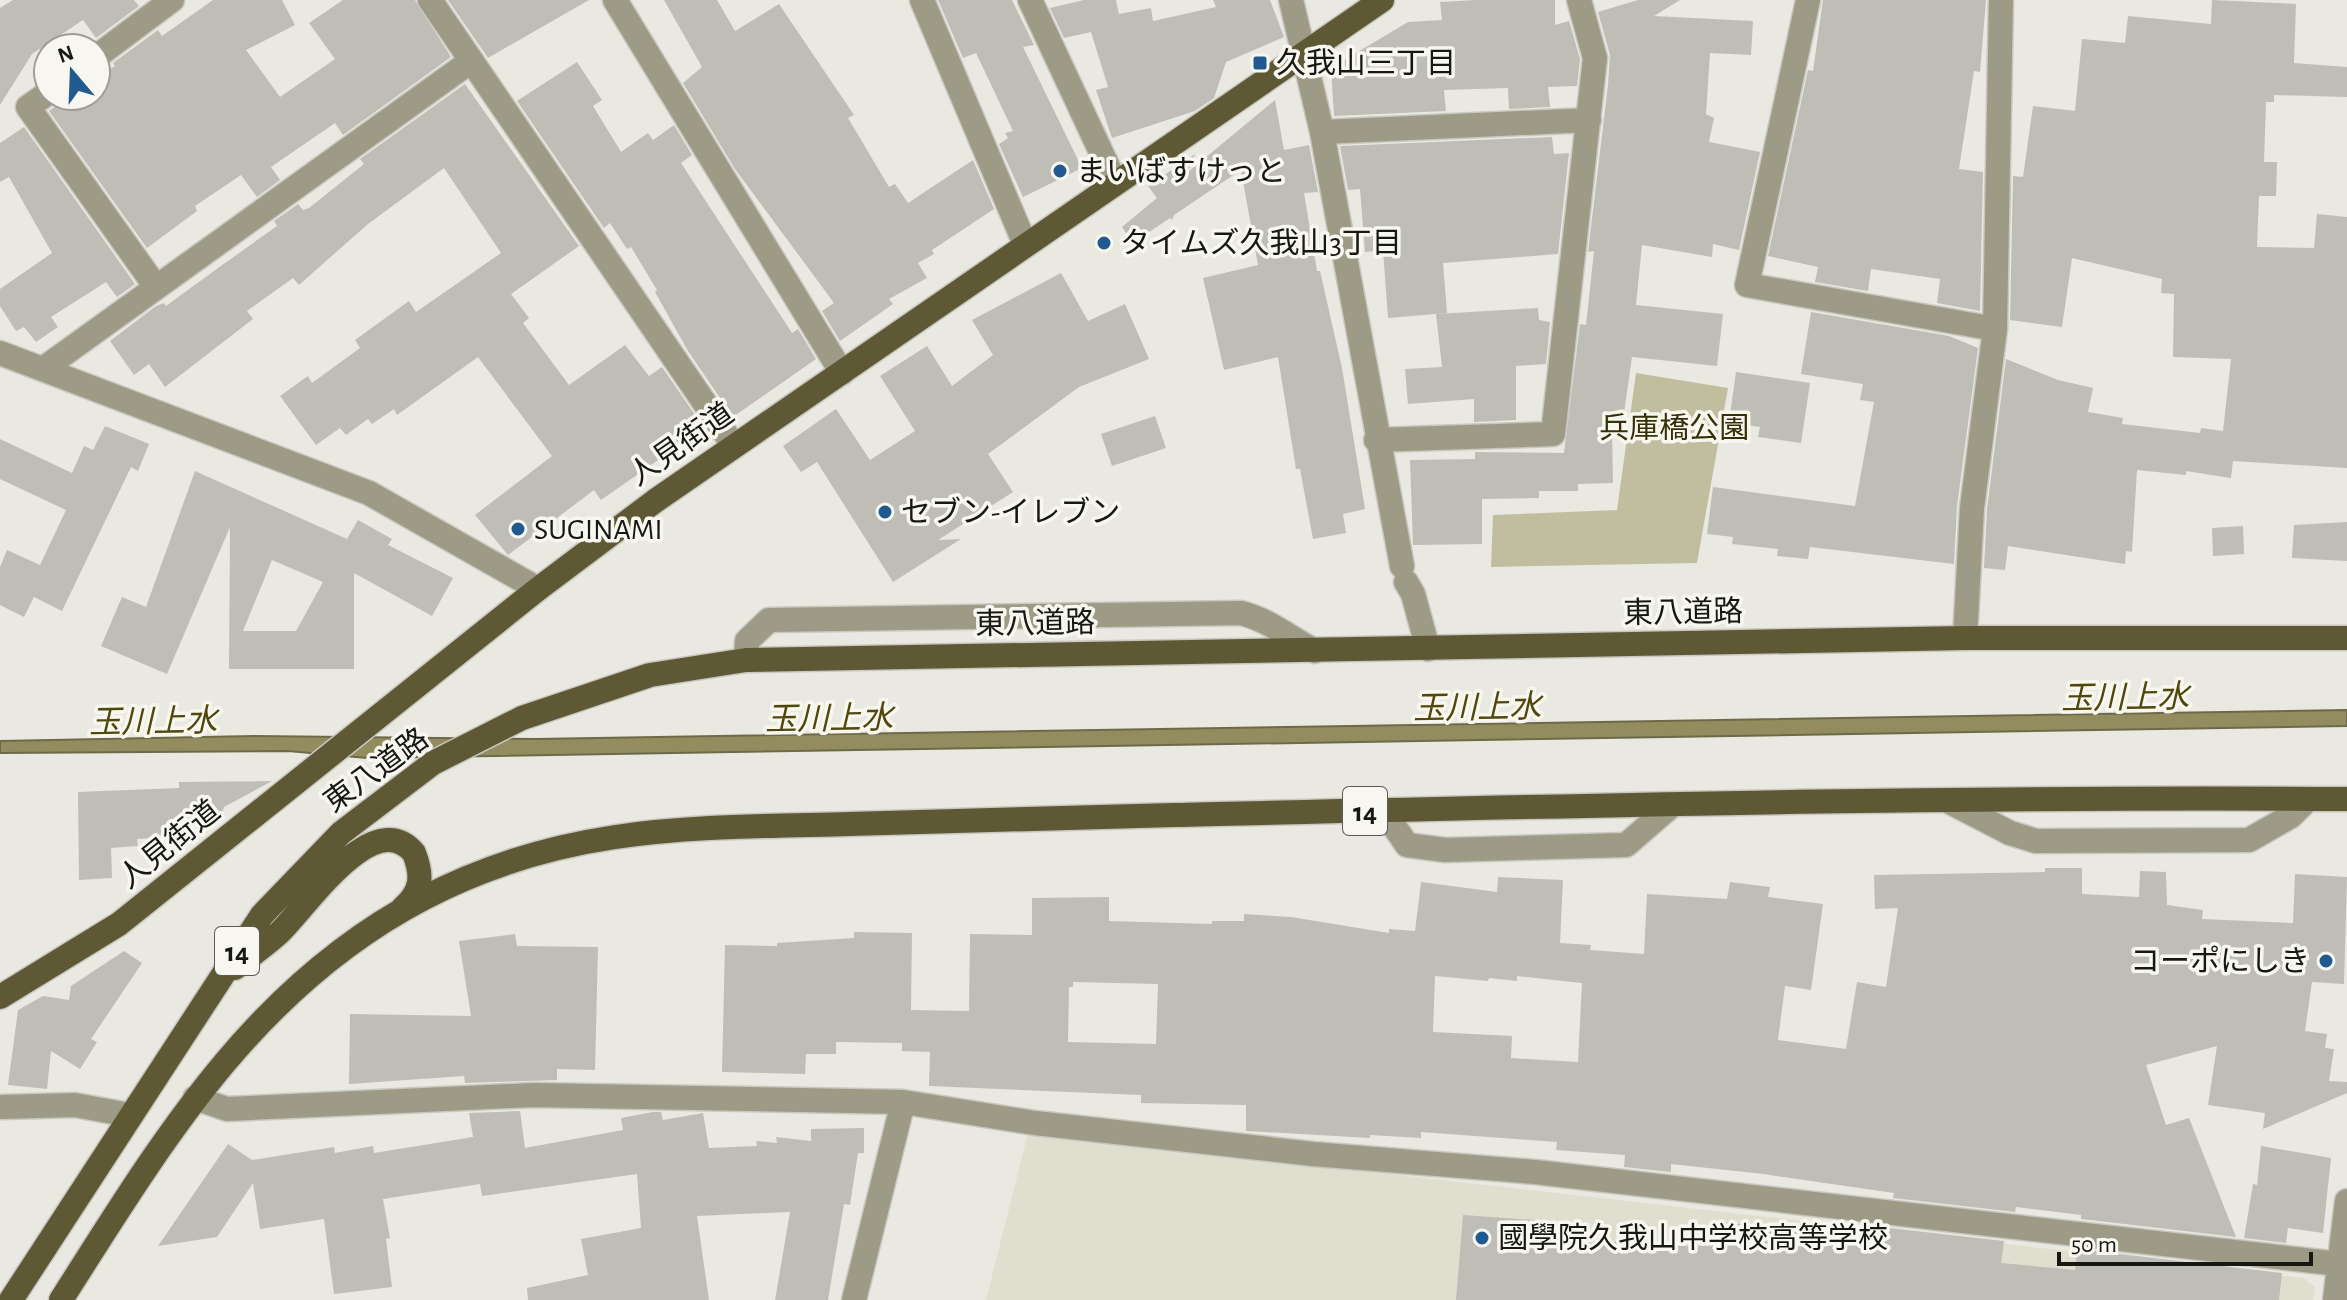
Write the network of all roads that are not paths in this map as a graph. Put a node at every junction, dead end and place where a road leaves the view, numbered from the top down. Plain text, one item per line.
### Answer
1 (172, 0) edge
2 (430, 0) edge
3 (615, 0) edge
4 (922, 0) edge
5 (1030, 0) edge
6 (1291, 0) edge
7 (1382, 0) edge
8 (1579, 0) edge
9 (1808, 0) edge
10 (2001, 0) edge
11 (112, 45) edge
12 (1303, 53) junction
13 (471, 61) junction
14 (32, 104) edge
15 (1589, 120) junction
16 (1322, 132) junction
17 (1115, 182) junction
18 (1025, 244) junction
19 (156, 287) junction
20 (1995, 329) junction
21 (0, 353) edge
22 (43, 369) junction
23 (842, 373) junction
24 (1376, 440) junction
25 (734, 446) junction
26 (538, 589) junction
27 (1965, 638) junction
28 (2347, 638) edge
29 (1428, 649) junction
30 (1315, 651) junction
31 (746, 660) junction
32 (2308, 799) junction
33 (2347, 799) edge
34 (1950, 802) junction
35 (1671, 806) junction
36 (1383, 810) junction
37 (398, 912) junction
38 (215, 984) junction
39 (0, 997) edge
40 (195, 1098) junction
41 (903, 1102) junction
42 (0, 1107) edge
43 (129, 1115) junction
44 (2347, 1201) edge
45 (2339, 1264) junction
46 (11, 1300) edge
47 (61, 1300) edge
48 (854, 1300) edge
49 (2335, 1300) edge

1 - 11 street
2 - 13 street
3 - 23 street
4 - 18 street
5 - 17 street
6 - 12 street
7 - 12 main road, 人見街道
8 - 15 street
9 - 20 street
10 - 20 street
12 - 16 street
12 - 17 main road, 人見街道
13 - 19 street
13 - 25 street
14 - 19 street
15 - 16 street
15 - 24 street
16 - 24 street
17 - 18 main road, 人見街道
18 - 23 main road, 人見街道
19 - 22 street
20 - 27 street
21 - 22 street
22 - 26 street
23 - 25 main road, 人見街道
24 - 29 street
25 - 26 main road, 人見街道
26 - 39 main road, 人見街道
27 - 28 main road, 東八道路 / 14
27 - 29 main road, 東八道路 / 14
29 - 30 main road, 東八道路 / 14
30 - 31 main road, 東八道路 / 14
30 - 31 street
31 - 38 main road, 東八道路 / 14
32 - 33 main road, 14
32 - 34 main road, 14
32 - 34 street
34 - 35 main road, 14
35 - 36 main road, 14
35 - 36 street
36 - 37 main road, 14
37 - 38 main road
37 - 40 main road, 14
38 - 43 main road, 東八道路 / 14
40 - 41 street
40 - 47 main road, 14
41 - 45 street
41 - 48 street
42 - 43 street
43 - 46 main road, 東八道路 / 14
44 - 45 street
45 - 49 street

